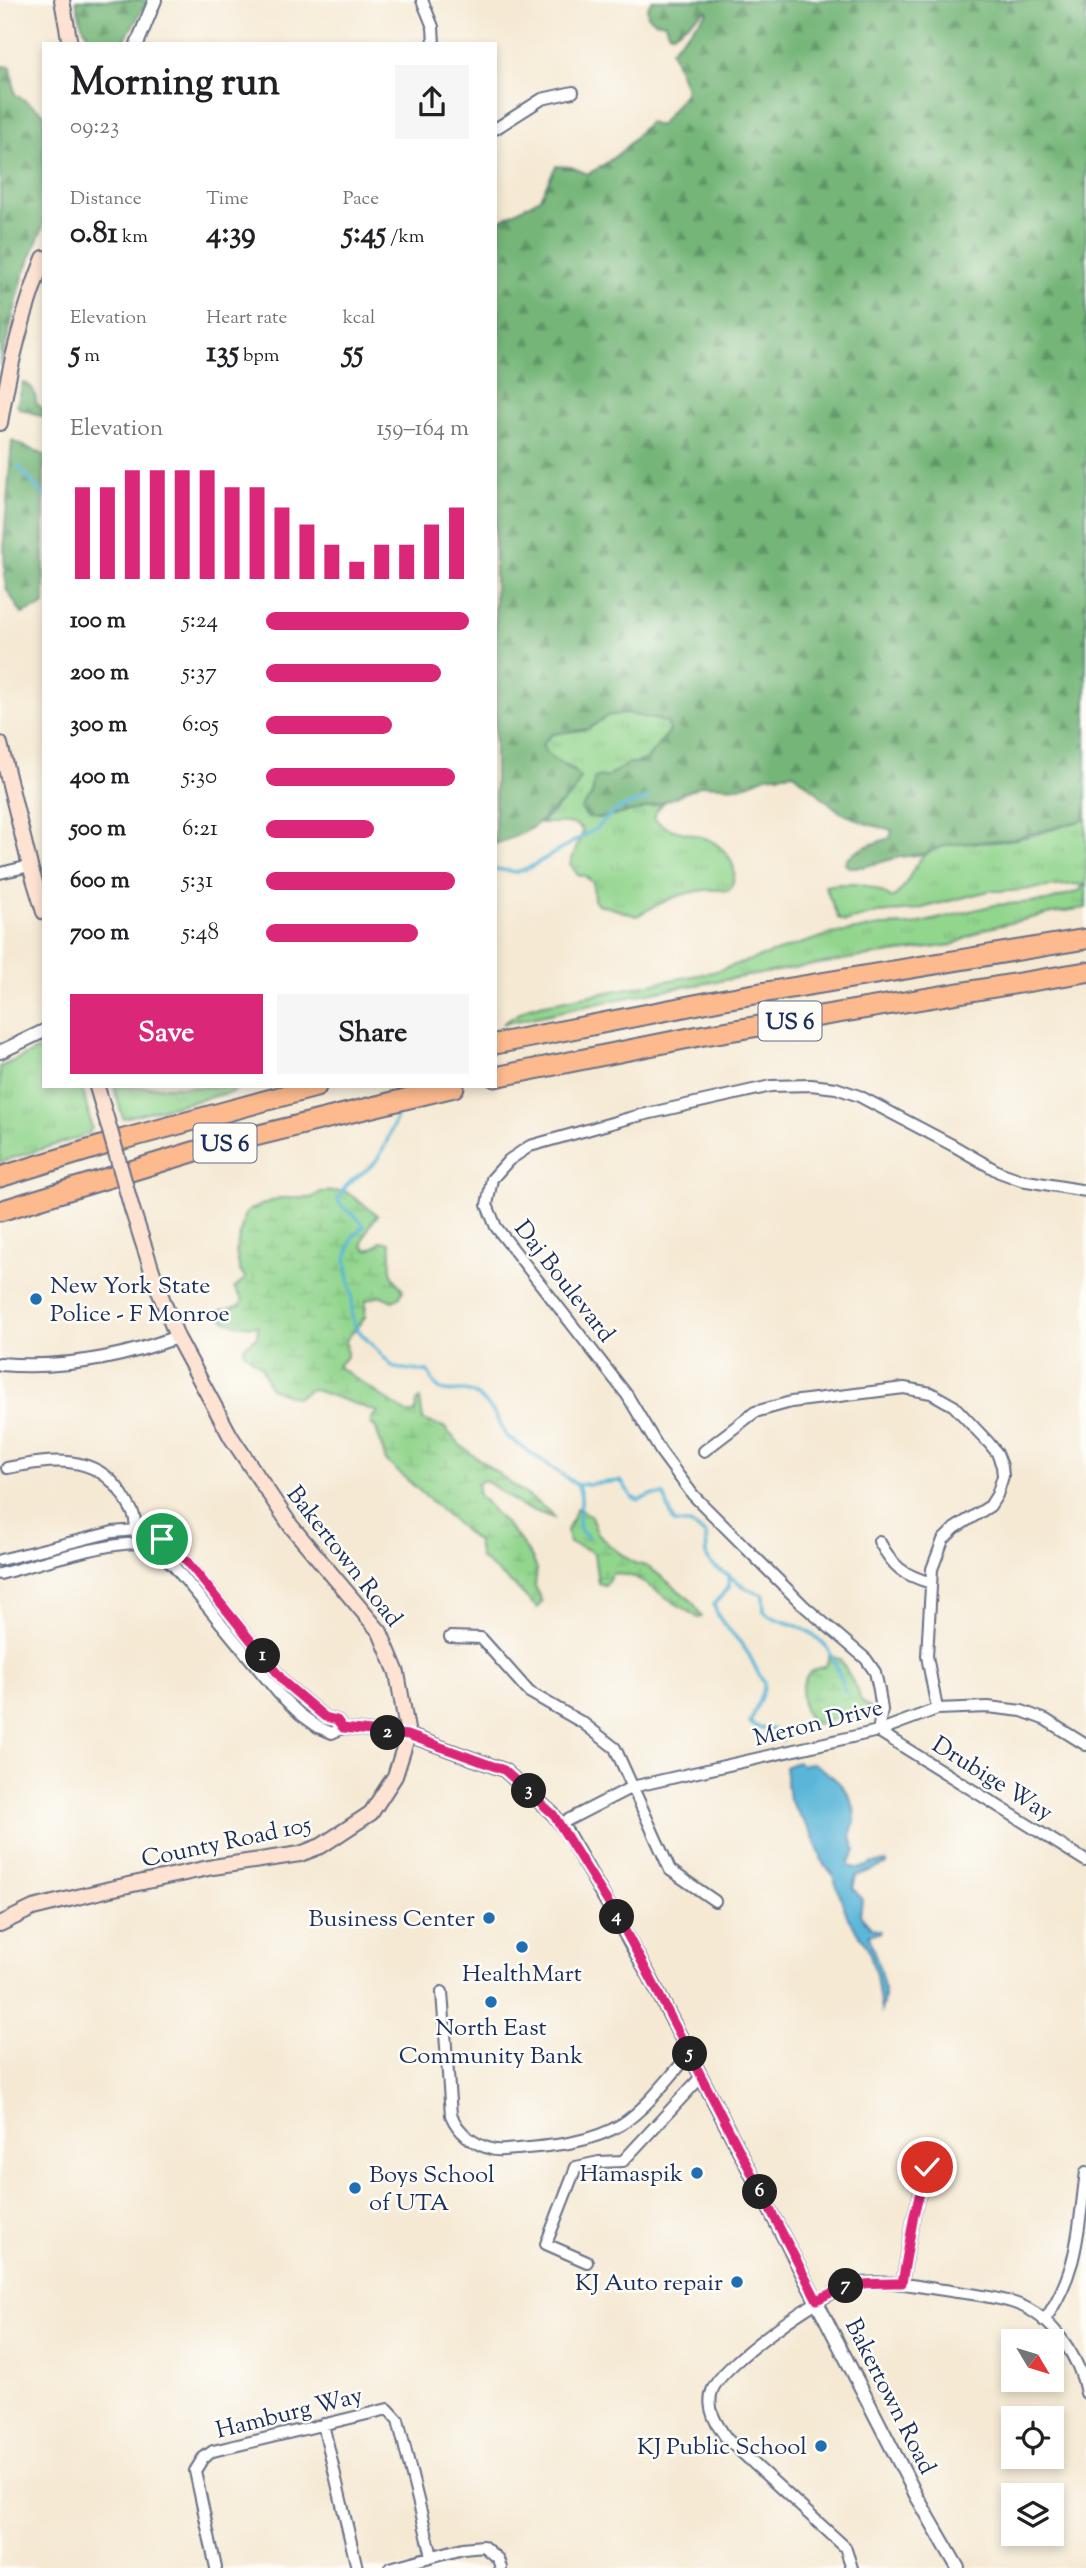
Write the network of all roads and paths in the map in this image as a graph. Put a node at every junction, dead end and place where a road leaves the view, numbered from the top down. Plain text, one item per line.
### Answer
1 (62, 0) edge
2 (155, 0) edge
3 (422, 0) edge
4 (71, 42) edge
5 (138, 42) edge
6 (434, 42) edge
7 (573, 92) dead end
8 (497, 128) edge
9 (42, 263) edge
10 (0, 423) edge
11 (0, 744) edge
12 (30, 866) junction
13 (0, 873) edge
14 (42, 905) edge
15 (1086, 939) edge
16 (1086, 972) edge
17 (42, 1032) edge
18 (497, 1044) edge
19 (0, 1052) edge
20 (497, 1077) edge
21 (97, 1088) edge
22 (312, 1088) edge
23 (450, 1088) edge
24 (0, 1177) edge
25 (1086, 1191) edge
26 (0, 1211) edge
27 (177, 1337) junction
28 (0, 1364) edge
29 (704, 1451) dead end
30 (7, 1468) dead end
31 (136, 1530) junction
32 (879, 1541) dead end
33 (135, 1544) junction
34 (0, 1560) edge
35 (0, 1574) edge
36 (931, 1583) junction
37 (450, 1637) dead end
38 (937, 1709) junction
39 (343, 1728) junction
40 (878, 1731) junction
41 (408, 1735) junction
42 (1086, 1745) edge
43 (632, 1787) junction
44 (560, 1824) junction
45 (1086, 1861) edge
46 (715, 1901) dead end
47 (0, 1924) edge
48 (442, 1992) dead end
49 (690, 2054) junction
50 (701, 2077) junction
51 (927, 2167) dead end
52 (1086, 2172) edge
53 (587, 2262) dead end
54 (902, 2283) junction
55 (817, 2300) junction
56 (1044, 2321) junction
57 (1086, 2391) edge
58 (323, 2424) junction
59 (432, 2556) junction
60 (216, 2568) edge
61 (357, 2568) edge
62 (390, 2568) edge
63 (501, 2568) edge
64 (852, 2568) edge
65 (958, 2568) edge

1 - 4 main road
2 - 5 street
3 - 6 street
7 - 8 street
9 - 10 main road
11 - 12 main road
12 - 13 street
12 - 14 main road
15 - 18 highway, US 6
16 - 20 highway, US 6
17 - 19 street
21 - 27 main road, Bakertown Road, bridge
22 - 24 highway, US 6
23 - 26 highway, US 6
25 - 40 street, Daj Boulevard
27 - 28 street
27 - 41 main road, Bakertown Road
29 - 36 street
30 - 31 street
31 - 33 street
31 - 34 street
31 - 39 street
32 - 36 street
33 - 35 street
33 - 39 street
36 - 38 street
37 - 43 street
38 - 40 street, Meron Drive
38 - 42 street, Meron Drive
39 - 41 street
40 - 43 street, Meron Drive
40 - 45 street, Drubige Way
41 - 44 street, Bakertown Road
41 - 47 main road, County Road 105
43 - 44 street, Meron Drive
43 - 46 street
44 - 49 street, Bakertown Road
48 - 49 street
49 - 50 street, Bakertown Road
50 - 53 street
50 - 55 street, Bakertown Road
51 - 54 street
52 - 56 street
54 - 55 street
54 - 56 street
55 - 64 street
55 - 65 street, Bakertown Road
56 - 57 street
58 - 59 street, Hamburg Way
58 - 60 street, Hamburg Way
58 - 61 street
59 - 62 street
59 - 63 street

